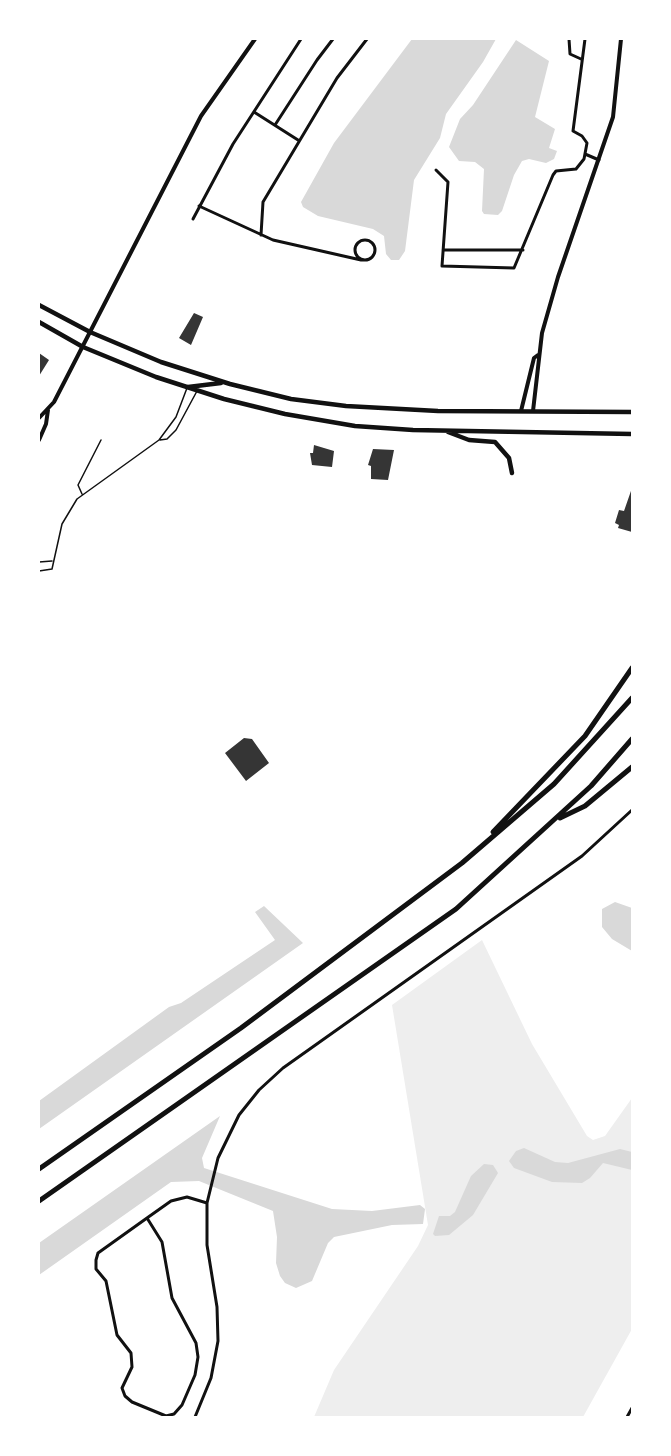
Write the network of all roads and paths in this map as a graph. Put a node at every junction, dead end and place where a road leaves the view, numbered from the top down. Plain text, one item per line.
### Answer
1 (255, 39) edge
2 (300, 39) edge
3 (333, 39) edge
4 (367, 39) edge
5 (569, 39) edge
6 (585, 39) edge
7 (621, 39) edge
8 (581, 59) junction
9 (254, 112) junction
10 (275, 125) junction
11 (298, 140) junction
12 (585, 154) junction
13 (599, 160) junction
14 (436, 170) dead end
15 (199, 206) junction
16 (193, 219) dead end
17 (261, 235) junction
18 (443, 250) junction
19 (524, 250) junction
20 (361, 260) junction
21 (39, 305) edge
22 (39, 322) edge
23 (90, 332) junction
24 (83, 347) junction
25 (538, 355) junction
26 (230, 384) junction
27 (187, 387) junction
28 (197, 391) junction
29 (48, 410) junction
30 (521, 411) junction
31 (533, 411) junction
32 (632, 412) edge
33 (39, 418) edge
34 (445, 431) junction
35 (632, 434) edge
36 (39, 440) edge
37 (101, 440) dead end
38 (159, 440) junction
39 (512, 473) dead end
40 (83, 495) junction
41 (53, 561) junction
42 (39, 562) edge
43 (39, 571) edge
44 (632, 668) edge
45 (632, 698) edge
46 (632, 739) edge
47 (632, 766) edge
48 (632, 810) edge
49 (553, 821) junction
50 (462, 863) junction
51 (39, 1169) edge
52 (39, 1201) edge
53 (207, 1203) junction
54 (147, 1218) junction
55 (632, 1408) edge
56 (195, 1417) edge
57 (627, 1417) edge

1 - 23 street
2 - 9 street
3 - 10 street
4 - 11 street
5 - 8 street
6 - 8 street
7 - 13 street
8 - 12 street
9 - 10 street
9 - 15 street
10 - 11 street
11 - 17 street
12 - 13 street
12 - 19 street
13 - 25 street
14 - 18 street
15 - 16 street
15 - 17 street
17 - 20 street
18 - 19 street
18 - 19 street
20 - 20 street
21 - 23 main road
22 - 24 main road
23 - 24 street
23 - 26 main road
24 - 27 main road
24 - 29 street
25 - 30 street
25 - 31 street
26 - 27 main road
26 - 30 main road
27 - 28 main road
27 - 38 lane
28 - 34 main road
28 - 38 lane
29 - 33 street
29 - 36 street
30 - 31 main road
31 - 32 main road
34 - 35 main road
34 - 39 main road
37 - 40 lane
38 - 40 lane
40 - 41 lane
41 - 42 lane
41 - 43 lane
44 - 50 highway
45 - 50 highway
46 - 49 highway
47 - 49 highway
48 - 53 street
49 - 52 highway
50 - 51 highway
53 - 54 street
53 - 56 street
54 - 54 street
55 - 57 street

